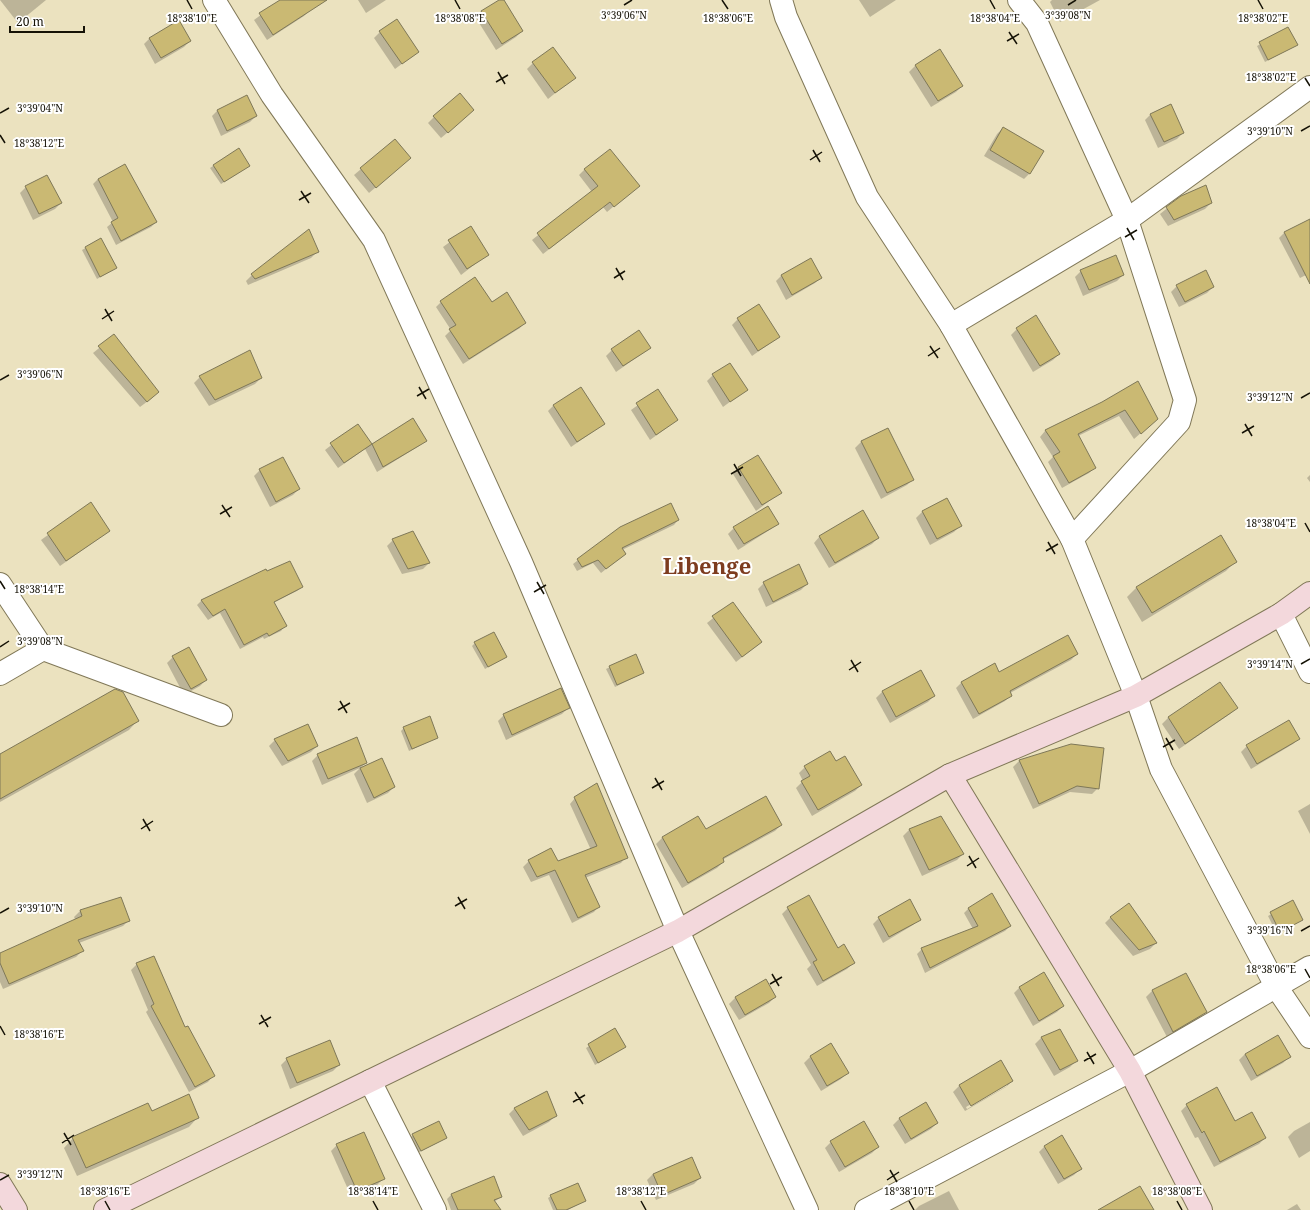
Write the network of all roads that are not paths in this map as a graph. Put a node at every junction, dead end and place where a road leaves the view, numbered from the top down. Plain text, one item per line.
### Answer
1 (214, 0) edge
2 (1019, 0) edge
3 (786, 6) edge
4 (1310, 87) edge
5 (1127, 220) junction
6 (951, 325) junction
7 (1072, 539) junction
8 (0, 584) edge
9 (1310, 592) edge
10 (1281, 614) junction
11 (44, 649) junction
12 (1310, 672) edge
13 (0, 674) edge
14 (1136, 696) junction
15 (221, 715) dead end
16 (950, 775) junction
17 (678, 931) junction
18 (1310, 967) edge
19 (1276, 988) junction
20 (1310, 1037) edge
21 (1130, 1071) junction
22 (370, 1081) junction
23 (0, 1184) edge
24 (16, 1210) edge
25 (105, 1210) edge
26 (435, 1210) edge
27 (806, 1210) edge
28 (866, 1210) edge
29 (1201, 1210) edge

1 - 17 street
2 - 5 street
3 - 6 street
4 - 5 street
5 - 6 street
5 - 7 street
6 - 7 street
7 - 14 street
8 - 11 street
9 - 10 street
10 - 12 street
10 - 14 street
11 - 13 street
11 - 15 street
14 - 16 street
14 - 19 street
16 - 17 street
16 - 21 street
17 - 22 street
17 - 27 street
18 - 19 street
19 - 20 street
19 - 21 street
21 - 28 street
21 - 29 street
22 - 25 street
22 - 26 street
23 - 24 street

